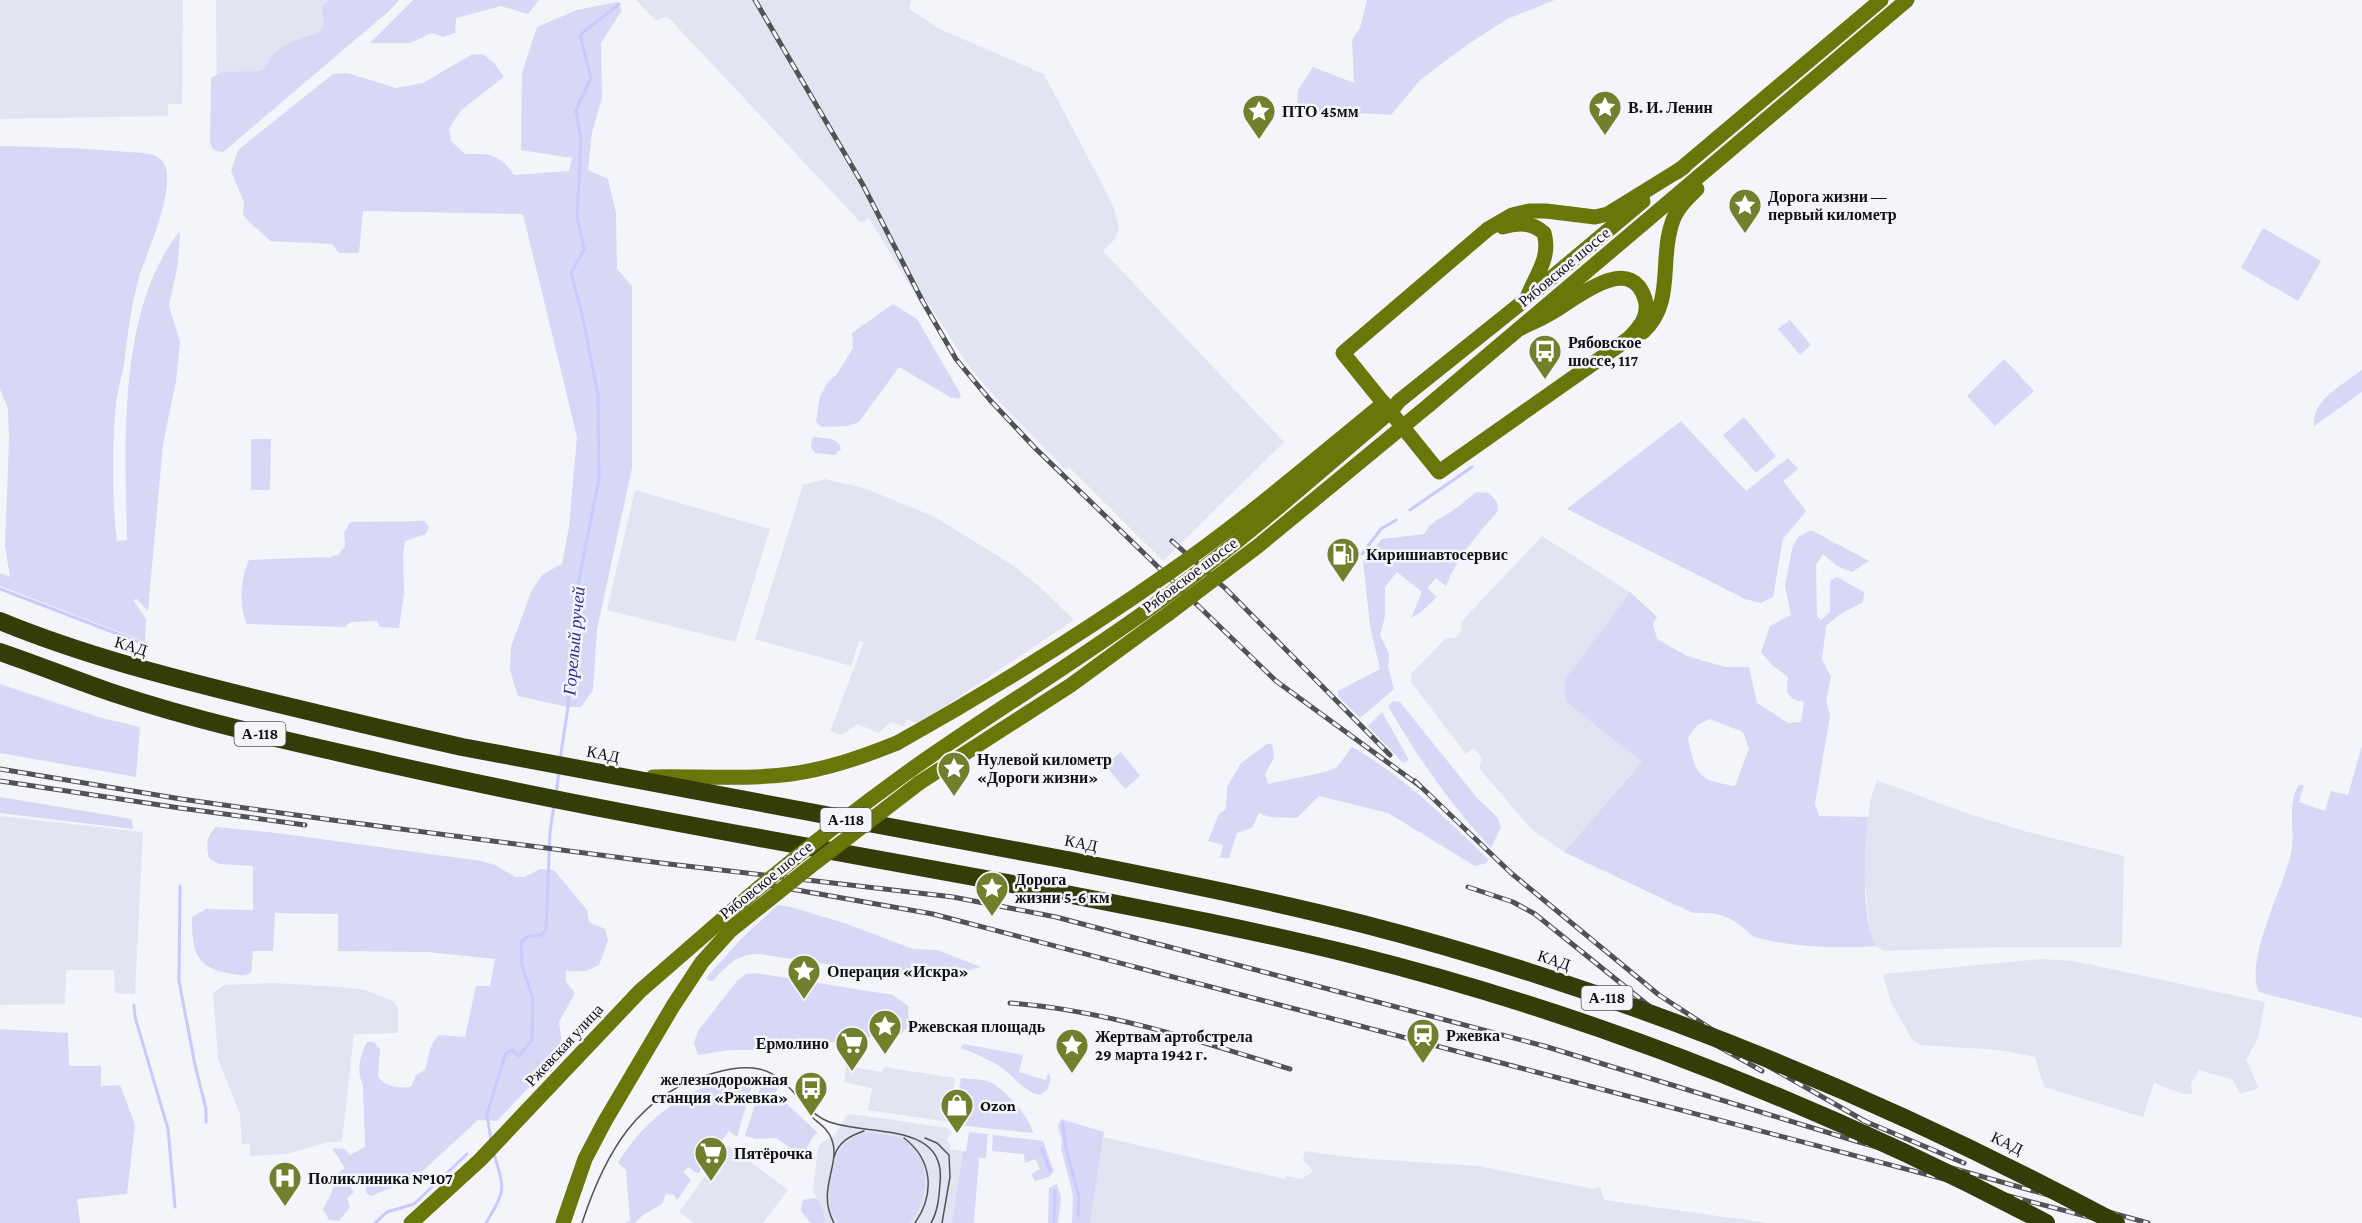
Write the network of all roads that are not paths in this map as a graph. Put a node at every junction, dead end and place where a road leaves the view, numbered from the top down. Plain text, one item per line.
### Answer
1 (1881, 0) edge
2 (1907, 0) edge
3 (1741, 141) junction
4 (1684, 167) junction
5 (1467, 248) junction
6 (1525, 300) junction
7 (1519, 329) junction
8 (1615, 350) junction
9 (1399, 401) junction
10 (0, 621) edge
11 (0, 652) edge
12 (626, 778) junction
13 (748, 897) joint
14 (411, 1223) edge
15 (563, 1223) edge
16 (2046, 1223) edge
17 (2116, 1223) edge

1 - 4 main road, Рябовское шоссе
2 - 3 main road, Рябовское шоссе
3 - 7 main road, Рябовское шоссе
3 - 8 main road
4 - 5 main road
4 - 6 main road, Рябовское шоссе
5 - 6 main road
5 - 8 main road
6 - 9 main road, Рябовское шоссе
7 - 8 main road
7 - 15 main road, Рябовское шоссе, bridge
9 - 12 main road, bridge
9 - 13 main road, Рябовское шоссе, bridge
10 - 12 highway, КАД / А-118
11 - 16 highway, А-118, bridge
12 - 17 highway, КАД / А-118, bridge
13 - 14 main road, Ржевская улица

